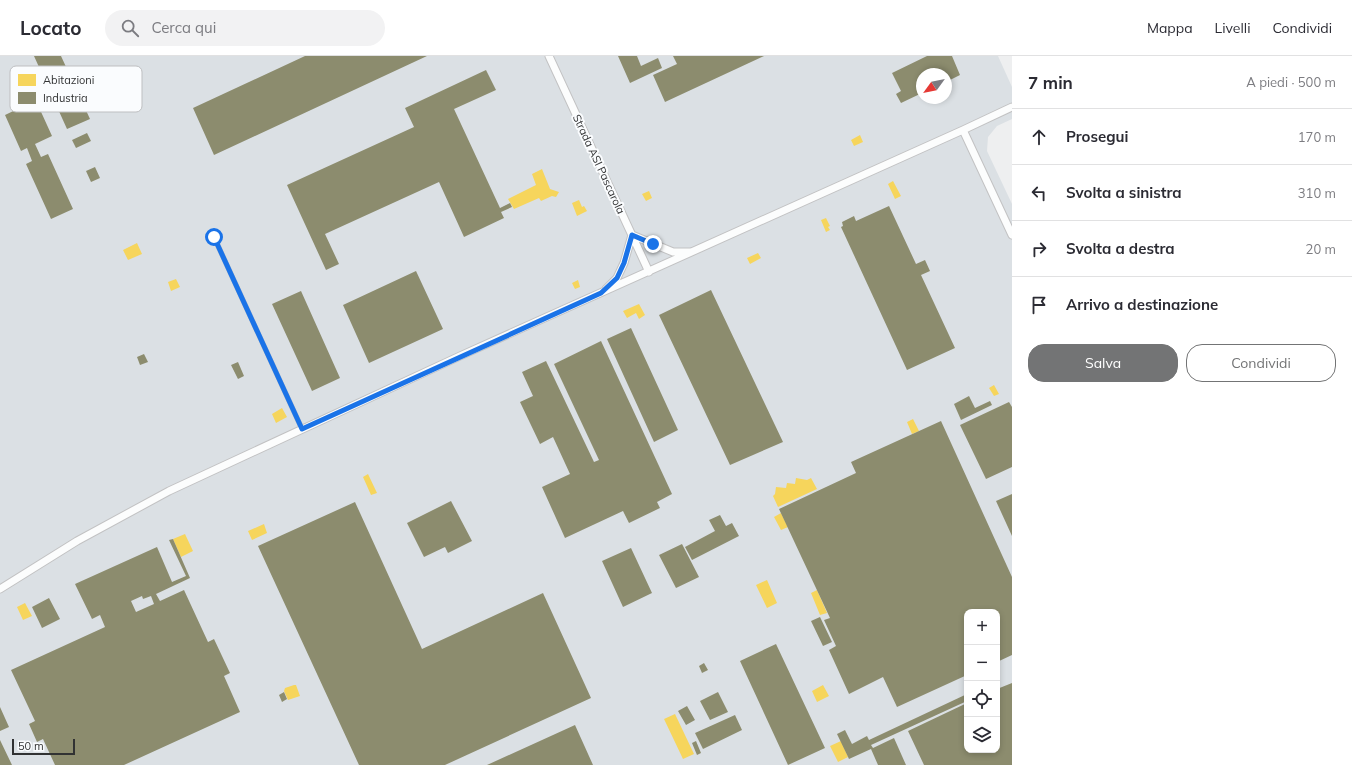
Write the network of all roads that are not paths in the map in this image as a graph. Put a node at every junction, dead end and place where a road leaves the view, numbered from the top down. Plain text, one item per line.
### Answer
1 (549, 56) edge
2 (1012, 107) edge
3 (963, 130) junction
4 (1012, 234) edge
5 (632, 235) junction
6 (214, 237) dead end
7 (692, 252) junction
8 (649, 272) junction
9 (601, 293) junction
10 (302, 429) junction
11 (0, 589) edge

1 - 5 street, Strada ASI Pascarola
2 - 3 street
3 - 4 street
3 - 7 street
5 - 7 street
5 - 8 street, Strada ASI Pascarola
5 - 9 street
6 - 10 lane
7 - 8 street
8 - 9 street
9 - 10 street
10 - 11 street

